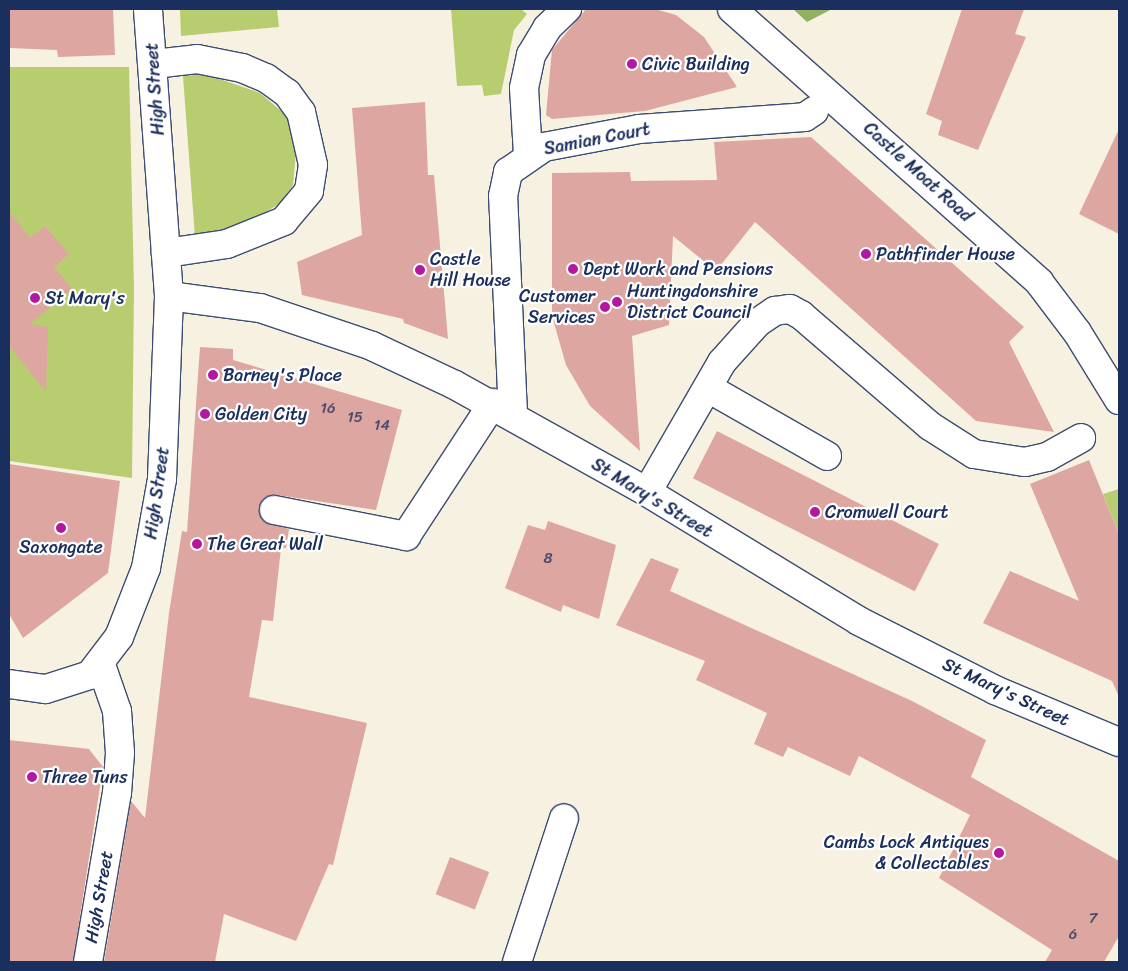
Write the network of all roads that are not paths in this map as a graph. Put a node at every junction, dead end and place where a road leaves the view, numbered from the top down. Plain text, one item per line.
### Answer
1 (148, 9) edge
2 (568, 9) edge
3 (732, 9) edge
4 (154, 64) junction
5 (814, 111) dead end
6 (528, 155) junction
7 (166, 253) junction
8 (169, 296) junction
9 (708, 388) junction
10 (1119, 400) edge
11 (503, 409) junction
12 (1081, 438) dead end
13 (827, 456) dead end
14 (647, 492) junction
15 (274, 510) dead end
16 (101, 665) junction
17 (9, 684) edge
18 (1119, 742) edge
19 (564, 818) dead end
20 (88, 962) edge
21 (517, 962) edge

1 - 4 street, High Street
2 - 6 street
3 - 10 street, Castle Moat Road
4 - 7 street, High Street
4 - 7 street
5 - 6 street, Samian Court
6 - 11 street, Samian Court
7 - 8 street, High Street
8 - 11 street, St Mary's Street
8 - 16 street, High Street
9 - 12 street
9 - 13 street
9 - 14 street
11 - 14 street, St Mary's Street
11 - 15 street
14 - 18 street, St Mary's Street
16 - 17 street
16 - 20 street, High Street
19 - 21 street

